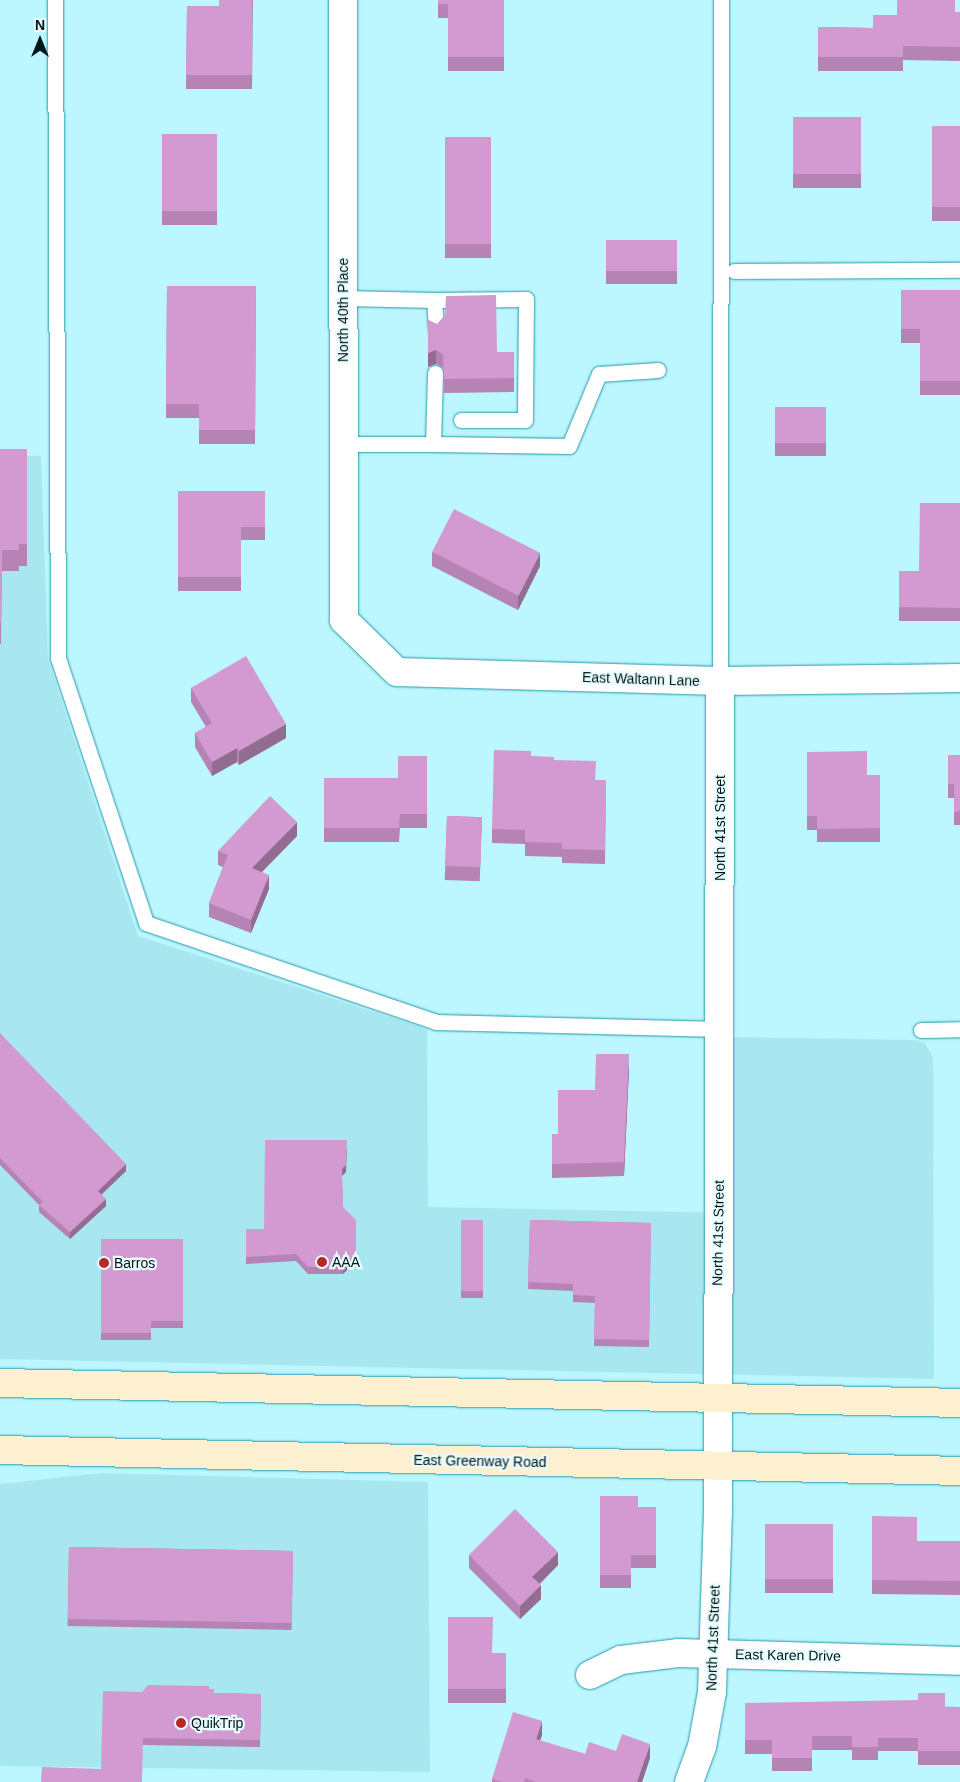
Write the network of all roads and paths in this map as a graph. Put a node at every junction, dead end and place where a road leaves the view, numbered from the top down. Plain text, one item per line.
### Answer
1 (55, 0) edge
2 (343, 0) edge
3 (722, 0) edge
4 (960, 270) edge
5 (734, 271) dead end
6 (344, 298) junction
7 (434, 300) junction
8 (436, 329) edge
9 (658, 370) dead end
10 (435, 373) dead end
11 (461, 420) dead end
12 (344, 444) junction
13 (433, 444) junction
14 (344, 620) joint
15 (960, 678) edge
16 (720, 681) junction
17 (720, 1029) junction
18 (960, 1029) edge
19 (921, 1030) dead end
20 (0, 1383) edge
21 (717, 1398) junction
22 (960, 1403) edge
23 (0, 1450) edge
24 (717, 1466) junction
25 (960, 1471) edge
26 (713, 1654) junction
27 (960, 1661) edge
28 (590, 1675) dead end
29 (689, 1782) edge

1 - 17 lane
2 - 6 street, North 40th Place
3 - 16 lane
4 - 5 lane
6 - 7 lane
6 - 12 street, North 40th Place
7 - 8 lane
7 - 11 lane
9 - 13 lane
10 - 13 lane
12 - 13 lane
12 - 14 street, North 40th Place
14 - 16 street, East Waltann Lane
15 - 16 street, East Waltann Lane
16 - 17 street, North 41st Street
17 - 21 street, North 41st Street
18 - 19 lane
20 - 21 main road
21 - 22 main road
21 - 24 street, North 41st Street
23 - 24 main road, East Greenway Road
24 - 25 main road, East Greenway Road
24 - 26 street, North 41st Street
26 - 27 street, East Karen Drive
26 - 28 street, East Karen Drive
26 - 29 street, North 41st Street

